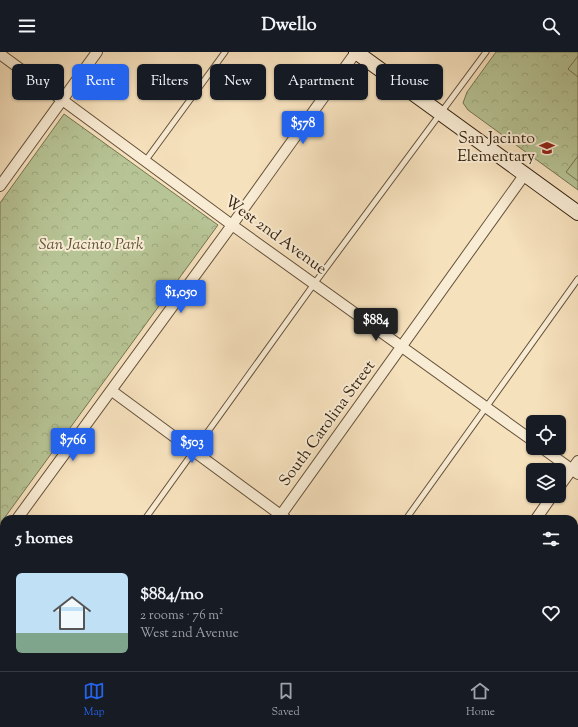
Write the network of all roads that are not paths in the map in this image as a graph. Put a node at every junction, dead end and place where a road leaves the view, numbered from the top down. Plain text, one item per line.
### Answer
1 (97, 52) edge
2 (225, 52) edge
3 (356, 52) edge
4 (486, 52) edge
5 (0, 54) edge
6 (14, 64) edge
7 (64, 99) edge
8 (63, 100) joint
9 (441, 114) junction
10 (146, 160) junction
11 (525, 174) junction
12 (0, 186) edge
13 (578, 213) edge
14 (232, 225) junction
15 (578, 279) edge
16 (314, 284) junction
17 (402, 347) junction
18 (112, 391) junction
19 (486, 407) junction
20 (526, 436) edge
21 (194, 451) junction
22 (552, 455) edge
23 (578, 461) edge
24 (575, 472) edge
25 (566, 480) edge
26 (547, 503) edge
27 (21, 515) edge
28 (148, 515) edge
29 (278, 515) edge
30 (284, 515) edge
31 (409, 515) edge
32 (539, 515) edge

1 - 7 street
2 - 10 lane
3 - 9 main road
3 - 14 street
4 - 9 lane
5 - 6 street, West 2nd Avenue
8 - 10 street, West 2nd Avenue
8 - 12 street
9 - 11 main road
9 - 16 lane
10 - 14 street, West 2nd Avenue
11 - 13 main road
11 - 17 street, South Carolina Street
14 - 16 street, West 2nd Avenue
14 - 18 street
15 - 19 lane
16 - 17 street, West 2nd Avenue
16 - 21 lane
17 - 19 street, West 2nd Avenue
17 - 30 street, South Carolina Street
18 - 21 street
18 - 27 street
19 - 20 street, West 2nd Avenue
19 - 31 lane
21 - 28 lane
21 - 29 street
22 - 24 street
23 - 24 street
24 - 25 street
26 - 32 street

